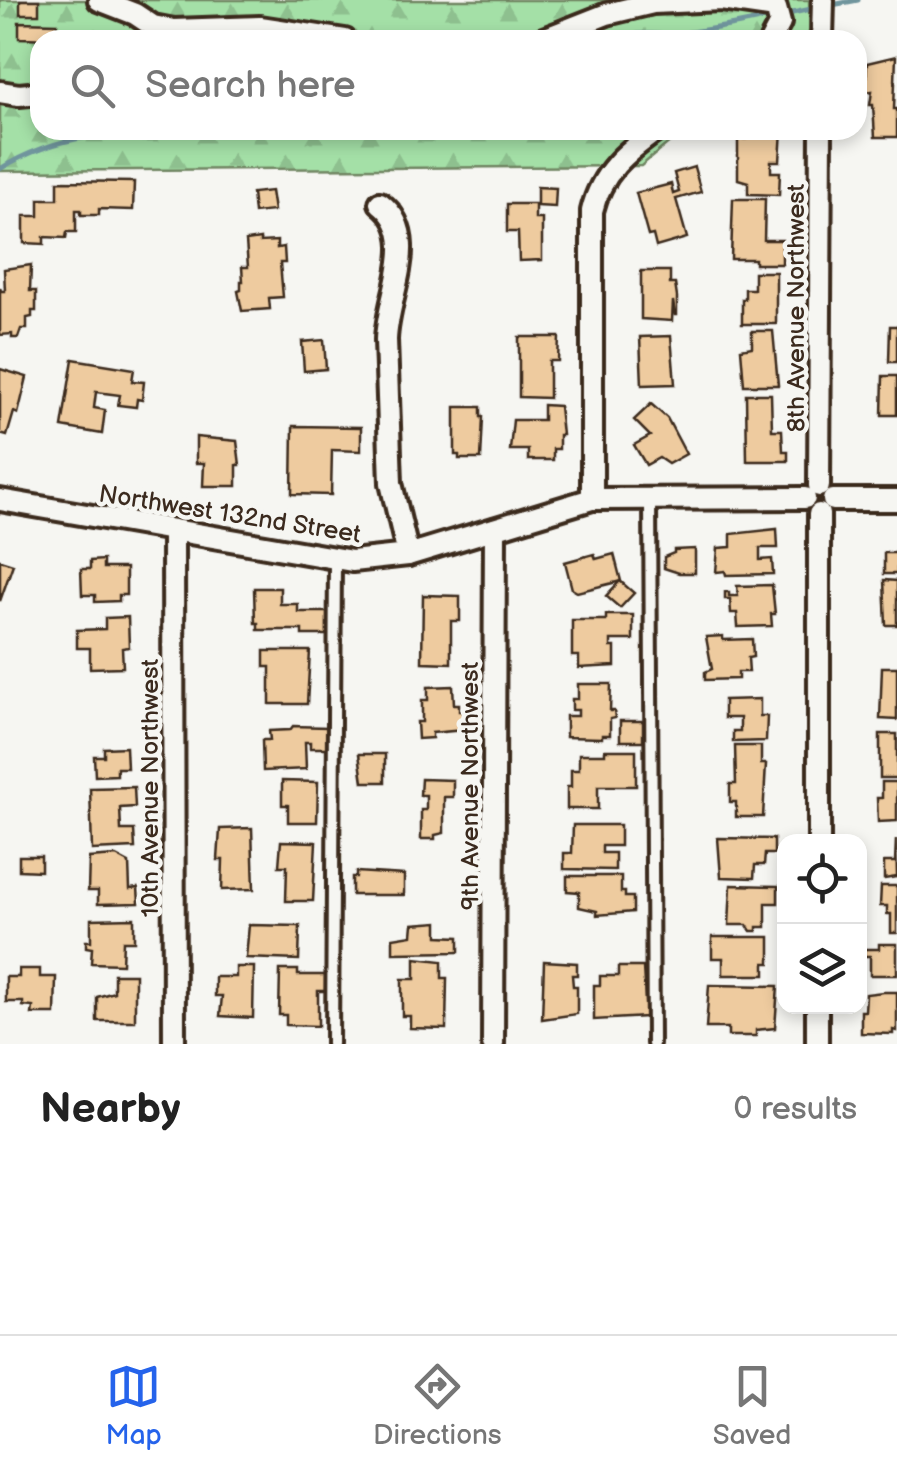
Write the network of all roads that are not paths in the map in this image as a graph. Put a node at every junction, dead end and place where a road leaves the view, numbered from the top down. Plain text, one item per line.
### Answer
1 (99, 0) edge
2 (823, 0) edge
3 (776, 24) edge
4 (174, 30) joint
5 (280, 30) edge
6 (566, 30) edge
7 (822, 30) edge
8 (0, 92) edge
9 (30, 94) edge
10 (644, 140) edge
11 (821, 140) edge
12 (380, 203) dead end
13 (650, 497) junction
14 (819, 499) junction
15 (0, 500) edge
16 (592, 500) junction
17 (897, 500) edge
18 (495, 529) junction
19 (174, 531) junction
20 (408, 555) junction
21 (335, 560) junction
22 (819, 834) edge
23 (818, 1014) edge
24 (174, 1044) edge
25 (332, 1044) edge
26 (493, 1044) edge
27 (653, 1044) edge
28 (817, 1044) edge

1 - 4 street
2 - 7 street
3 - 6 street
4 - 5 street
8 - 9 street
10 - 16 street
11 - 14 street, 8th Avenue Northwest
12 - 20 street
13 - 14 street, Northwest 132nd Street
13 - 16 street, Northwest 132nd Street
13 - 27 lane
14 - 17 street, Northwest 132nd Street
14 - 22 street, 8th Avenue Northwest
15 - 19 street, Northwest 132nd Street
16 - 18 street, Northwest 132nd Street
18 - 20 street, Northwest 132nd Street
18 - 26 street, 9th Avenue Northwest
19 - 21 street, Northwest 132nd Street
19 - 24 street, 10th Avenue Northwest
20 - 21 street, Northwest 132nd Street
21 - 25 lane
23 - 28 street

